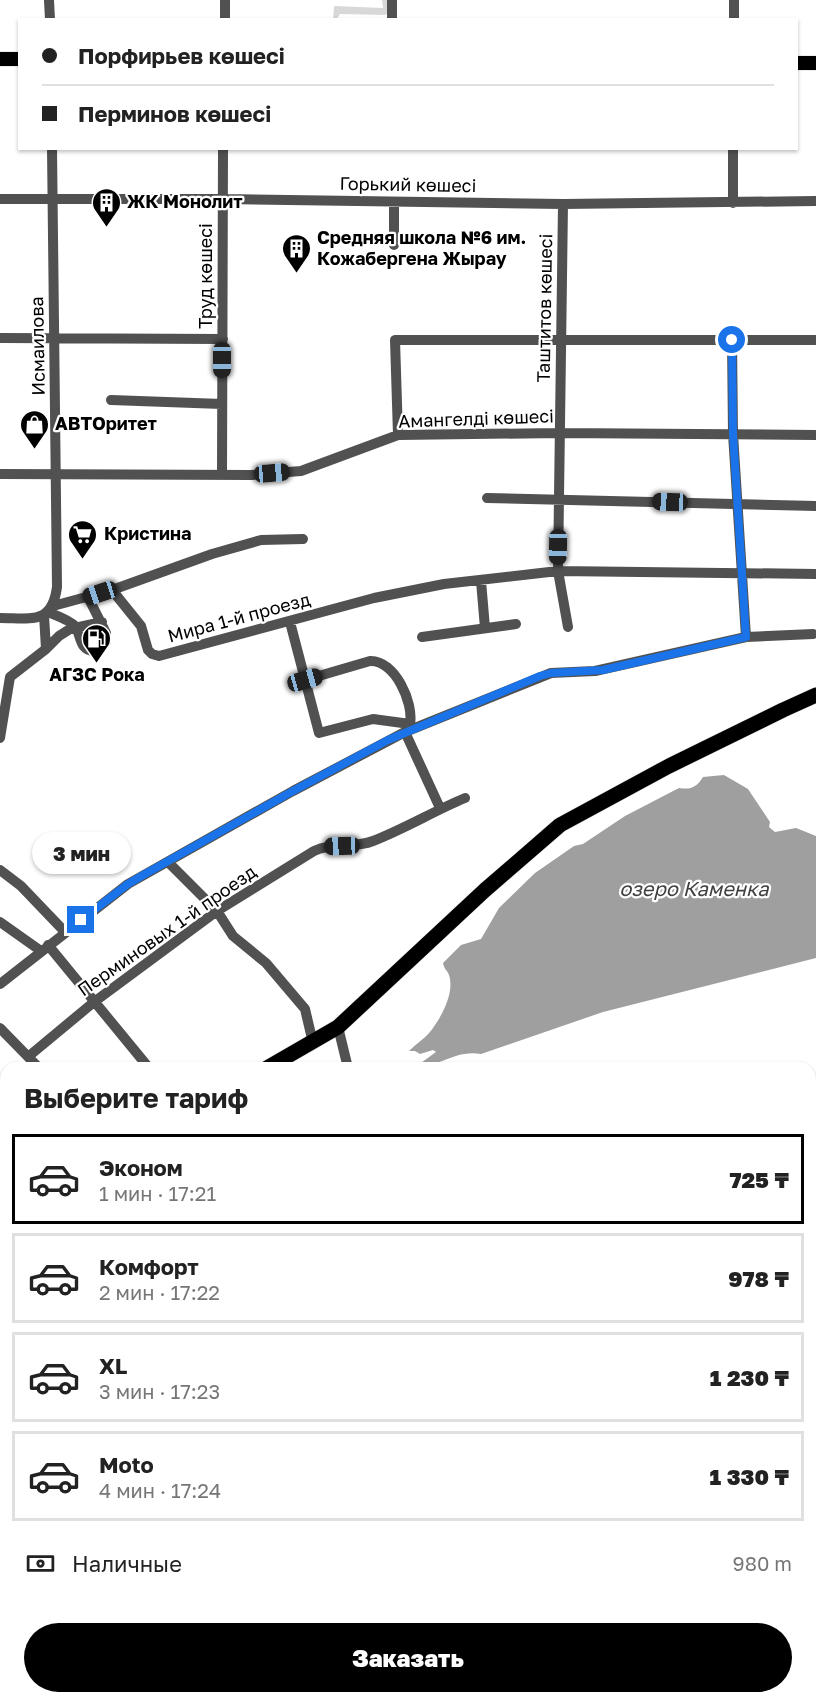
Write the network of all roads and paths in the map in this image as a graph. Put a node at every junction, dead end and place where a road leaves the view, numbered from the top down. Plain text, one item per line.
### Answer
1 (49, 0) edge
2 (225, 0) edge
3 (392, 0) edge
4 (734, 0) edge
5 (50, 18) edge
6 (225, 18) edge
7 (392, 18) edge
8 (734, 18) edge
9 (0, 59) edge
10 (18, 59) edge
11 (798, 63) edge
12 (816, 63) edge
13 (52, 150) edge
14 (223, 150) edge
15 (733, 150) edge
16 (0, 199) edge
17 (53, 199) junction
18 (223, 199) junction
19 (816, 201) edge
20 (394, 202) junction
21 (733, 203) junction
22 (563, 204) junction
23 (394, 245) dead end
24 (0, 338) edge
25 (55, 338) junction
26 (223, 339) junction
27 (560, 339) junction
28 (732, 340) junction
29 (816, 340) edge
30 (111, 400) dead end
31 (222, 404) junction
32 (560, 432) junction
33 (733, 434) junction
34 (398, 435) junction
35 (816, 435) edge
36 (0, 474) edge
37 (56, 474) junction
38 (222, 475) junction
39 (487, 498) dead end
40 (559, 500) junction
41 (737, 504) junction
42 (816, 506) edge
43 (303, 539) dead end
44 (558, 571) junction
45 (742, 573) junction
46 (816, 574) edge
47 (482, 581) junction
48 (112, 590) junction
49 (88, 597) junction
50 (48, 611) junction
51 (0, 618) edge
52 (102, 622) junction
53 (290, 622) junction
54 (516, 624) dead end
55 (568, 627) dead end
56 (76, 628) junction
57 (485, 628) junction
58 (813, 634) dead end
59 (422, 636) dead end
60 (746, 637) junction
61 (46, 649) junction
62 (305, 680) junction
63 (816, 695) edge
64 (409, 728) junction
65 (0, 738) edge
66 (465, 798) dead end
67 (440, 808) junction
68 (168, 862) junction
69 (0, 870) edge
70 (217, 911) junction
71 (0, 922) edge
72 (65, 932) junction
73 (44, 948) junction
74 (0, 984) edge
75 (94, 1002) junction
76 (338, 1027) junction
77 (0, 1028) edge
78 (313, 1043) junction
79 (29, 1056) junction
80 (34, 1062) edge
81 (144, 1062) edge
82 (278, 1062) edge
83 (347, 1062) edge

1 - 5 street
2 - 6 street
3 - 7 street
4 - 8 street
9 - 10 main road
11 - 12 main road
13 - 17 street, Исмаилова
14 - 18 street, Труд көшесі
15 - 21 street
16 - 17 street, Горький көшесі
17 - 18 street, Горький көшесі
17 - 25 street, Исмаилова
18 - 20 street, Горький көшесі
18 - 26 street, Труд көшесі
19 - 21 street, Горький көшесі
20 - 22 street, Горький көшесі
20 - 23 street
21 - 22 street, Горький көшесі
22 - 27 street, Таштитов көшесі
24 - 25 street
25 - 26 street
25 - 37 street, Исмаилова
26 - 31 street, Труд көшесі
27 - 28 street
27 - 32 street, Таштитов көшесі
27 - 34 street
28 - 29 street
28 - 33 street
30 - 31 street
31 - 38 street, Труд көшесі
32 - 33 street, Амангелді көшесі
32 - 34 street, Амангелді көшесі
32 - 40 street, Таштитов көшесі
33 - 35 street, Амангелді көшесі
33 - 41 street
34 - 38 street, Амангелді көшесі
36 - 37 street, Амангелді көшесі
37 - 38 street, Амангелді көшесі
37 - 50 street, Исмаилова
39 - 40 street
40 - 41 street
40 - 44 street, Таштитов көшесі
41 - 42 street
41 - 45 street
43 - 48 street
44 - 45 street, Мира 1-й проезд
44 - 47 street, Мира 1-й проезд
44 - 55 street, Таштитов көшесі
45 - 46 street, Мира 1-й проезд
45 - 60 street
47 - 53 street, Мира 1-й проезд
47 - 57 street
48 - 49 street
48 - 53 street, Мира 1-й проезд
49 - 50 street
49 - 52 street
50 - 51 street
50 - 56 street
50 - 61 street, Исмаилова
52 - 56 street
52 - 56 street
53 - 62 street
54 - 57 street
56 - 61 street
57 - 59 street
58 - 60 street
60 - 64 street
61 - 65 street
62 - 64 street
62 - 64 street
63 - 76 highway
64 - 67 street
64 - 68 street
66 - 67 street, Перминовых 1-й проезд
67 - 70 street, Перминовых 1-й проезд
68 - 70 street
68 - 72 street
69 - 72 street
70 - 75 street, Перминовых 1-й проезд
70 - 78 street
71 - 73 street
72 - 73 street
73 - 74 street
73 - 75 street
75 - 79 street, Перминовых 1-й проезд
75 - 81 street
76 - 78 highway
76 - 83 street
77 - 79 street
78 - 82 highway
79 - 80 street

